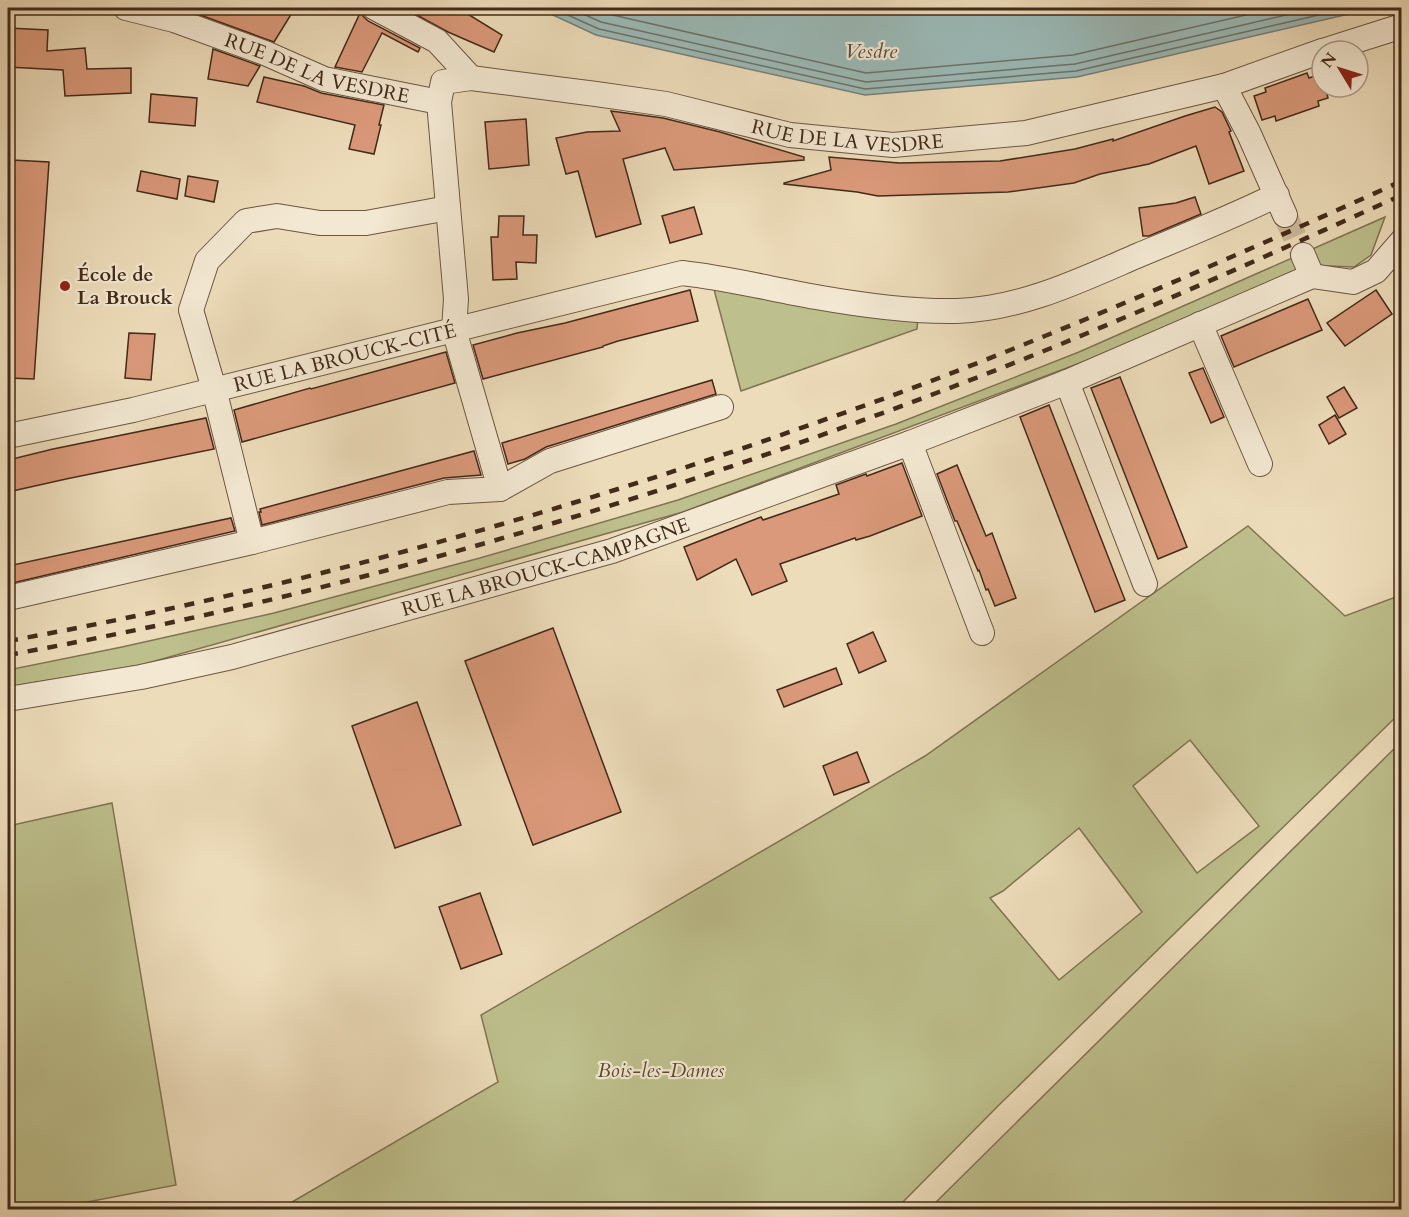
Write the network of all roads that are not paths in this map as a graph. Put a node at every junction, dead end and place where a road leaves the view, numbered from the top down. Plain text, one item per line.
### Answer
1 (126, 8) edge
2 (375, 8) edge
3 (1401, 26) edge
4 (1360, 39) edge
5 (1310, 55) edge
6 (471, 78) junction
7 (1224, 86) junction
8 (440, 102) junction
9 (448, 208) junction
10 (1401, 241) edge
11 (1200, 324) junction
12 (454, 330) junction
13 (1067, 382) junction
14 (214, 389) junction
15 (721, 407) dead end
16 (8, 436) edge
17 (910, 443) junction
18 (1260, 464) dead end
19 (500, 489) junction
20 (252, 542) junction
21 (1145, 584) dead end
22 (8, 598) edge
23 (982, 633) dead end
24 (8, 699) edge

1 - 8 street, RUE DE LA VESDRE
2 - 6 street
3 - 4 street, RUE DE LA VESDRE
5 - 7 street, RUE DE LA VESDRE
6 - 7 street, RUE DE LA VESDRE
6 - 8 street, RUE DE LA VESDRE
7 - 12 street, RUE LA BROUCK-CITÉ
8 - 9 street
9 - 12 street
9 - 14 street
10 - 11 street, RUE LA BROUCK-CAMPAGNE
11 - 13 street, RUE LA BROUCK-CAMPAGNE
11 - 18 street
12 - 14 street, RUE LA BROUCK-CITÉ
12 - 19 street
13 - 17 street, RUE LA BROUCK-CAMPAGNE
13 - 21 street
14 - 16 street, RUE LA BROUCK-CITÉ
14 - 20 street
15 - 19 street
17 - 23 street
17 - 24 street, RUE LA BROUCK-CAMPAGNE
19 - 20 street
20 - 22 street

